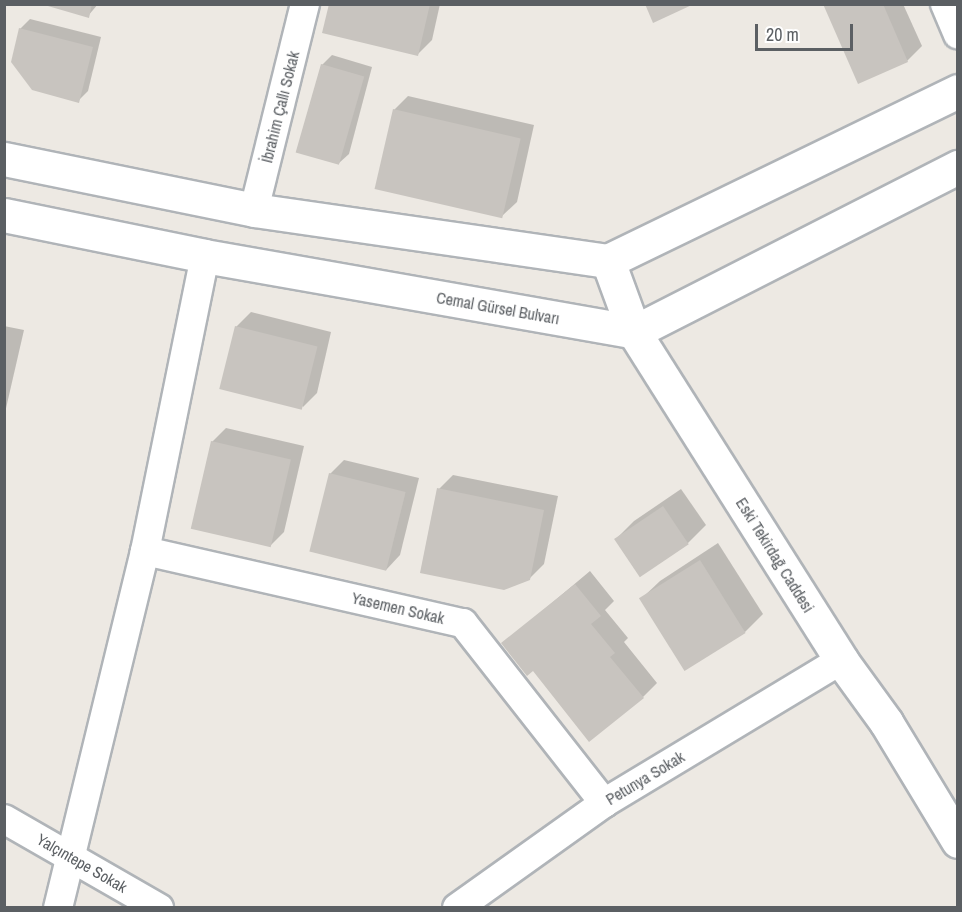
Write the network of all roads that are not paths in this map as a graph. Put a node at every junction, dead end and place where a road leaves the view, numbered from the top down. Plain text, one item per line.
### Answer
1 (305, 4) edge
2 (945, 4) edge
3 (957, 34) edge
4 (957, 91) edge
5 (4, 159) edge
6 (957, 166) edge
7 (254, 210) junction
8 (4, 215) edge
9 (205, 256) junction
10 (608, 261) junction
11 (634, 332) junction
12 (145, 551) junction
13 (841, 660) junction
14 (604, 803) junction
15 (4, 819) edge
16 (957, 841) edge
17 (70, 854) junction
18 (58, 908) edge
19 (159, 908) edge
20 (458, 908) edge

1 - 7 street, İbrahim Çallı Sokak
2 - 3 street
4 - 10 street
5 - 7 street
6 - 11 street
7 - 10 street
8 - 9 street, Cemal Gürsel Bulvarı
9 - 11 street, Cemal Gürsel Bulvarı
9 - 12 street
10 - 11 street, Eski Tekirdağ Caddesi
11 - 13 street, Eski Tekirdağ Caddesi
12 - 14 street, Yasemen Sokak
12 - 17 street
13 - 14 street, Petunya Sokak
13 - 16 street, Eski Tekirdağ Caddesi
14 - 20 street, Petunya Sokak
15 - 17 street, Yalçıntepe Sokak
17 - 18 street
17 - 19 street, Yalçıntepe Sokak

